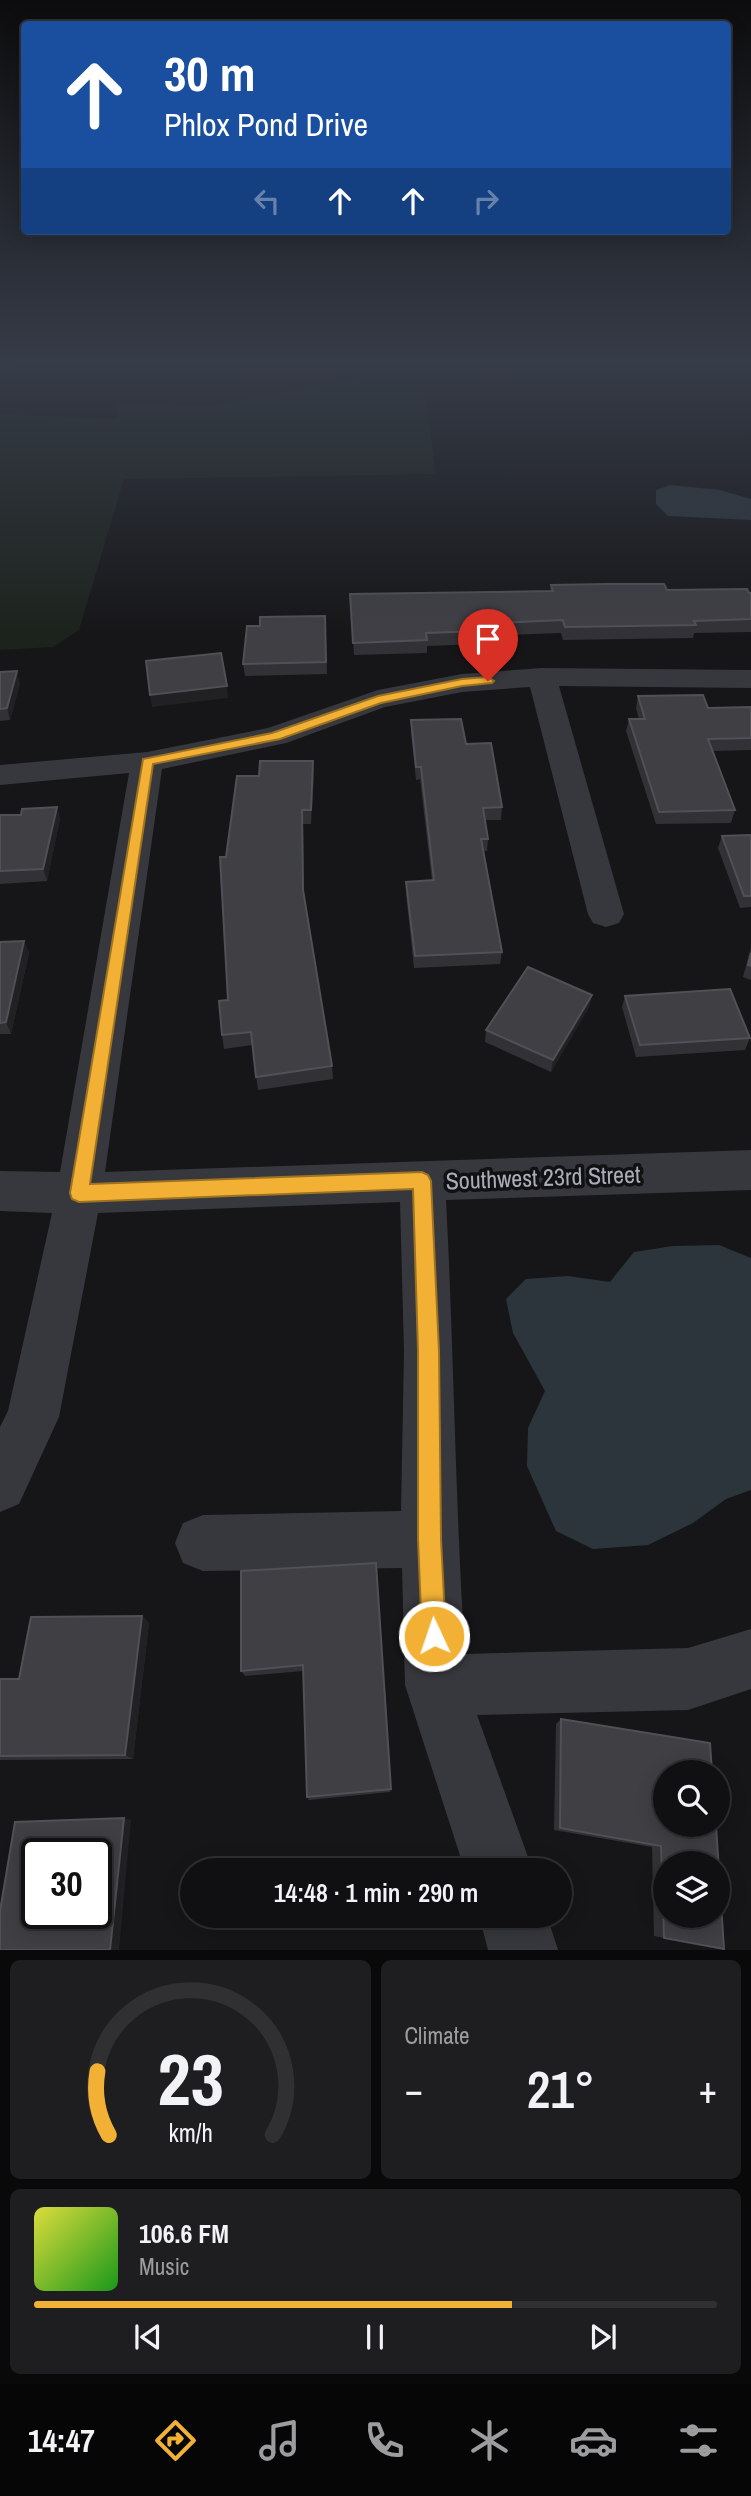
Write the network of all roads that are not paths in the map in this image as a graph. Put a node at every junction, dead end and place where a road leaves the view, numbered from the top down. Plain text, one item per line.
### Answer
1 (542, 677) junction
2 (751, 679) edge
3 (147, 762) junction
4 (0, 775) edge
5 (606, 914) dead end
6 (751, 1170) edge
7 (422, 1181) junction
8 (0, 1191) edge
9 (79, 1193) junction
10 (0, 1485) edge
11 (429, 1539) junction
12 (203, 1544) dead end
13 (751, 1659) edge
14 (436, 1685) junction
15 (495, 1858) edge
16 (517, 1928) edge
17 (523, 1950) edge

1 - 2 street
1 - 3 street
1 - 5 street
3 - 4 street
3 - 9 street
6 - 7 street, Southwest 23rd Street
7 - 9 street, Southwest 23rd Street
7 - 11 street
8 - 9 street, Southwest 23rd Street
9 - 10 street
11 - 12 street
11 - 14 street
13 - 14 street
14 - 15 street
16 - 17 street

